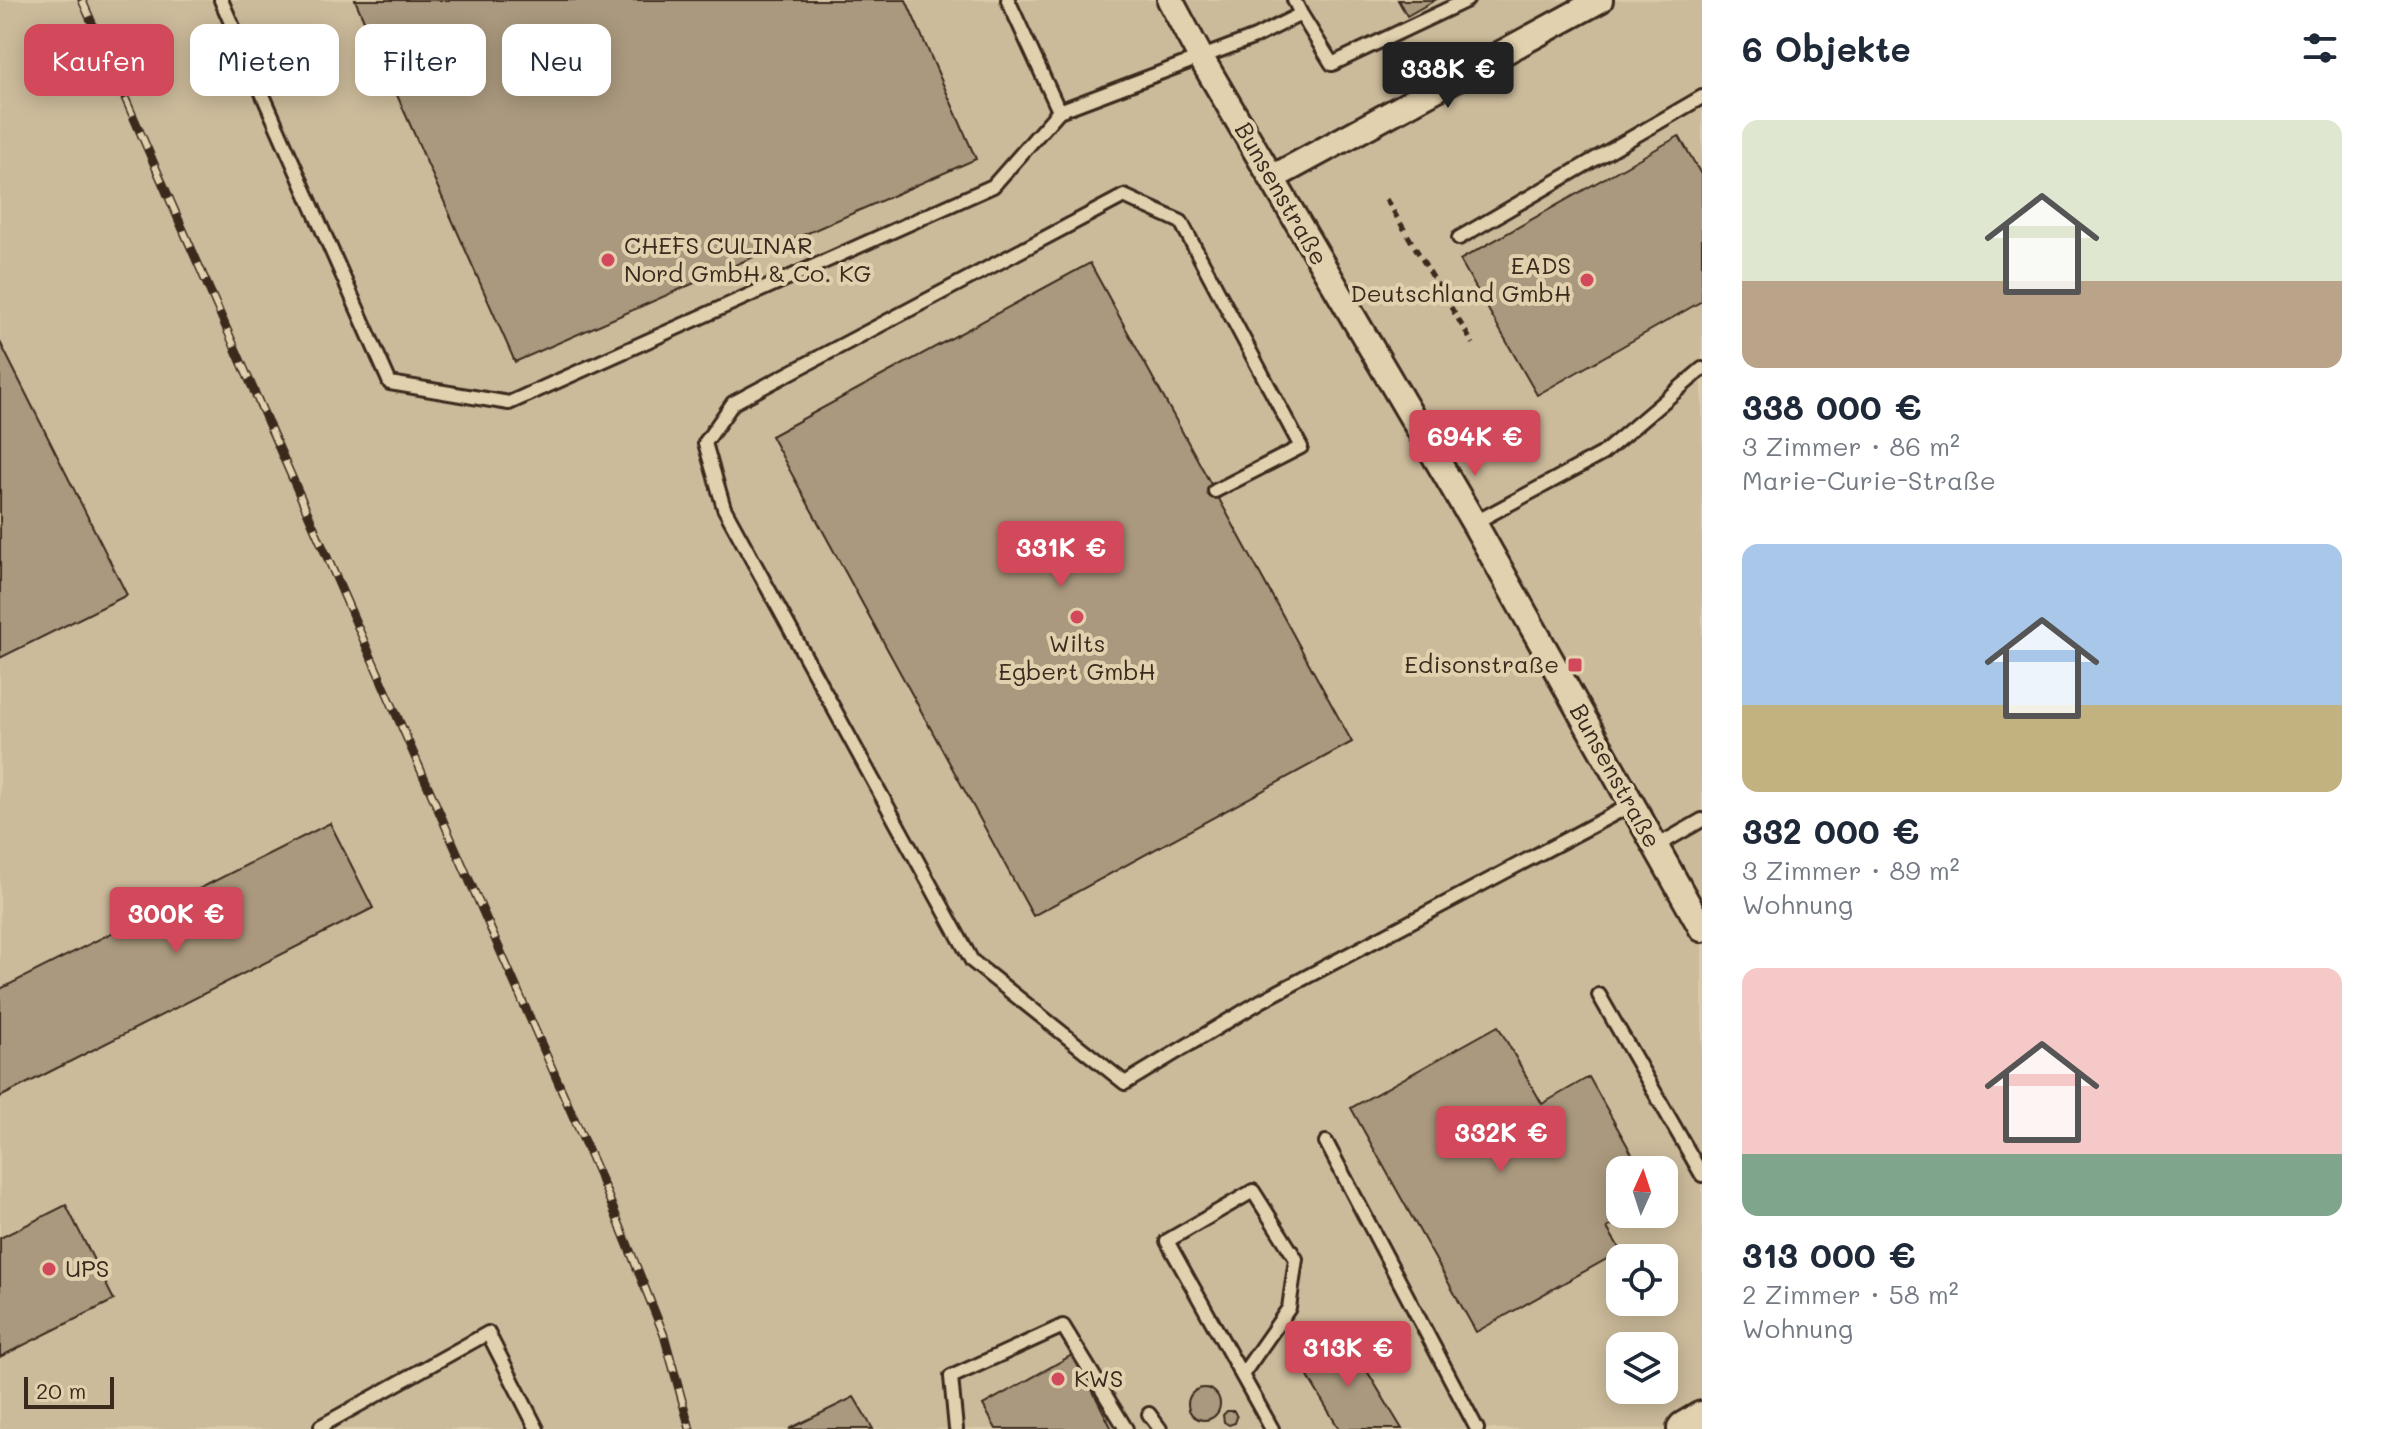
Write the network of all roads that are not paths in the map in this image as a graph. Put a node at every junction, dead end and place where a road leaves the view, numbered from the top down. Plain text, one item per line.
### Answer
1 (221, 0) edge
2 (1008, 0) edge
3 (1170, 0) edge
4 (1294, 0) edge
5 (1467, 0) edge
6 (1600, 0) edge
7 (1301, 14) junction
8 (1200, 56) junction
9 (1702, 97) edge
10 (1059, 111) junction
11 (1272, 178) junction
12 (1459, 238) dead end
13 (1702, 369) edge
14 (1215, 491) dead end
15 (1474, 523) junction
16 (1631, 805) junction
17 (1702, 820) edge
18 (1655, 847) junction
19 (1702, 929) edge
20 (1599, 995) dead end
21 (1326, 1142) dead end
22 (1702, 1175) edge
23 (1242, 1375) junction
24 (1149, 1414) dead end
25 (1702, 1419) edge
26 (323, 1429) edge
27 (537, 1429) edge
28 (956, 1429) edge
29 (1126, 1429) edge
30 (1160, 1429) edge
31 (1272, 1429) edge
32 (1477, 1429) edge
33 (1685, 1429) edge

1 - 10 lane
2 - 10 lane
3 - 8 street, Bunsenstraße
4 - 7 lane
5 - 7 lane
6 - 11 street
7 - 8 lane
8 - 10 lane
8 - 11 street, Bunsenstraße
9 - 12 lane
11 - 15 street, Bunsenstraße
13 - 15 lane
14 - 16 lane
15 - 16 street, Bunsenstraße
16 - 18 street, Bunsenstraße
17 - 18 lane
18 - 19 street, Bunsenstraße
20 - 22 lane
21 - 32 lane
23 - 23 lane
23 - 31 lane
24 - 30 lane
25 - 33 street
26 - 27 lane
28 - 29 lane

